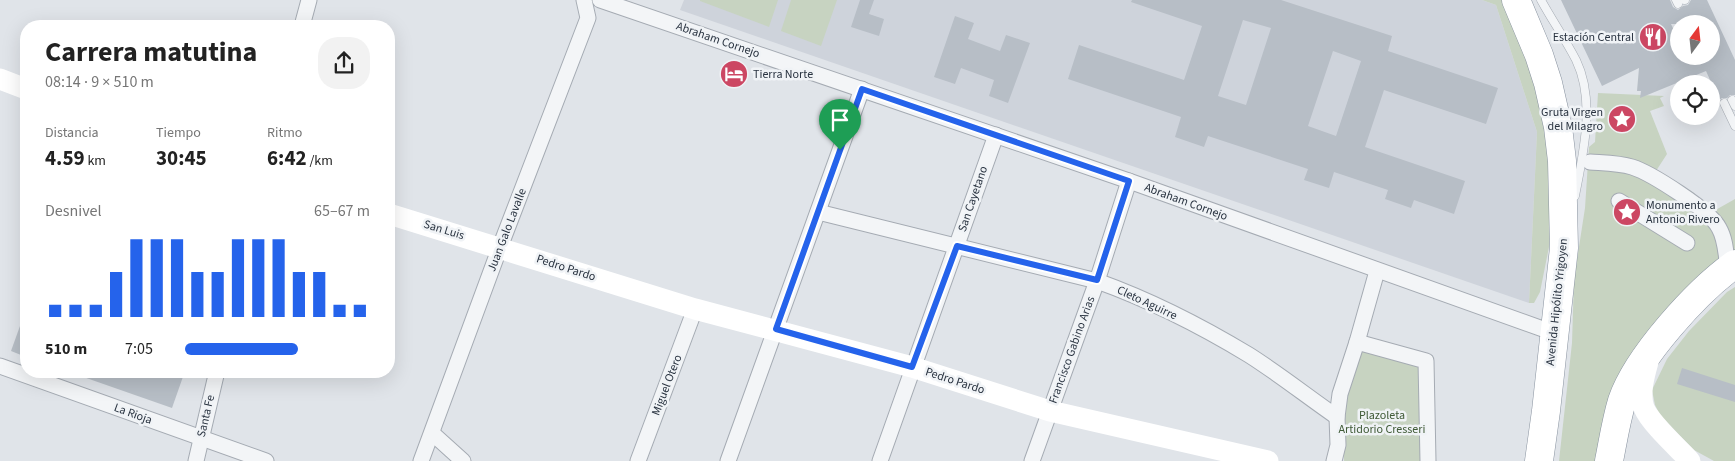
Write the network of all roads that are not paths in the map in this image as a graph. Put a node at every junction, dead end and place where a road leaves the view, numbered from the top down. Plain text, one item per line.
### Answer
1 (309, 0) edge
2 (584, 0) edge
3 (600, 0) edge
4 (1516, 0) edge
5 (1541, 0) edge
6 (620, 3) edge
7 (304, 20) edge
8 (0, 79) edge
9 (20, 87) edge
10 (862, 89) junction
11 (1730, 103) edge
12 (1735, 126) edge
13 (996, 136) junction
14 (1590, 162) dead end
15 (1129, 181) junction
16 (1574, 200) dead end
17 (1619, 200) dead end
18 (1572, 209) dead end
19 (818, 212) junction
20 (395, 216) edge
21 (1688, 243) dead end
22 (957, 246) junction
23 (500, 247) junction
24 (1564, 248) junction
25 (1732, 267) edge
26 (1377, 271) junction
27 (1097, 280) junction
28 (696, 309) junction
29 (776, 329) junction
30 (1554, 333) junction
31 (1357, 342) junction
32 (1654, 346) junction
33 (0, 366) edge
34 (912, 367) junction
35 (20, 373) edge
36 (34, 378) edge
37 (215, 378) edge
38 (1050, 411) junction
39 (1337, 417) junction
40 (432, 434) junction
41 (201, 438) junction
42 (196, 461) edge
43 (266, 461) edge
44 (421, 461) edge
45 (463, 461) edge
46 (638, 461) edge
47 (728, 461) edge
48 (880, 461) edge
49 (1032, 461) edge
50 (1268, 461) edge
51 (1334, 461) edge
52 (1428, 461) edge
53 (1539, 461) edge
54 (1609, 461) edge
55 (1690, 461) edge

1 - 7 street
2 - 23 street, Juan Galo Lavalle
3 - 6 street, Abraham Cornejo
4 - 24 highway, Avenida Hipólito Yrigoyen
5 - 16 lane
6 - 10 street, Abraham Cornejo
8 - 9 street
10 - 13 street, Abraham Cornejo
10 - 19 street
11 - 12 lane
13 - 15 street, Abraham Cornejo
13 - 22 street, San Cayetano
14 - 25 street
15 - 26 street, Abraham Cornejo
15 - 27 street, Francisco Gabino Arias
17 - 21 street
18 - 24 lane
19 - 22 street, Cleto Aguirre
19 - 29 street
20 - 23 street, San Luis
22 - 27 street, Cleto Aguirre
22 - 34 street, San Cayetano
23 - 28 street, Pedro Pardo
23 - 40 street, Juan Galo Lavalle
24 - 30 highway, Avenida Hipólito Yrigoyen
25 - 32 highway
26 - 30 street, Abraham Cornejo
26 - 31 street
27 - 38 street, Francisco Gabino Arias
27 - 39 street, Cleto Aguirre
28 - 29 street, Pedro Pardo
28 - 46 street, Miguel Otero
29 - 34 street, Pedro Pardo
29 - 47 street
30 - 53 highway, Avenida Hipólito Yrigoyen
31 - 39 street
31 - 52 street
32 - 54 highway
32 - 55 street
33 - 35 street, La Rioja
34 - 38 street, Pedro Pardo
34 - 48 street, San Cayetano
36 - 41 street, La Rioja
37 - 41 street, Santa Fe
38 - 49 street, Francisco Gabino Arias
38 - 50 street, Pedro Pardo
39 - 51 street
40 - 44 street, Juan Galo Lavalle
40 - 45 street
41 - 42 street, Santa Fe
41 - 43 street, La Rioja

